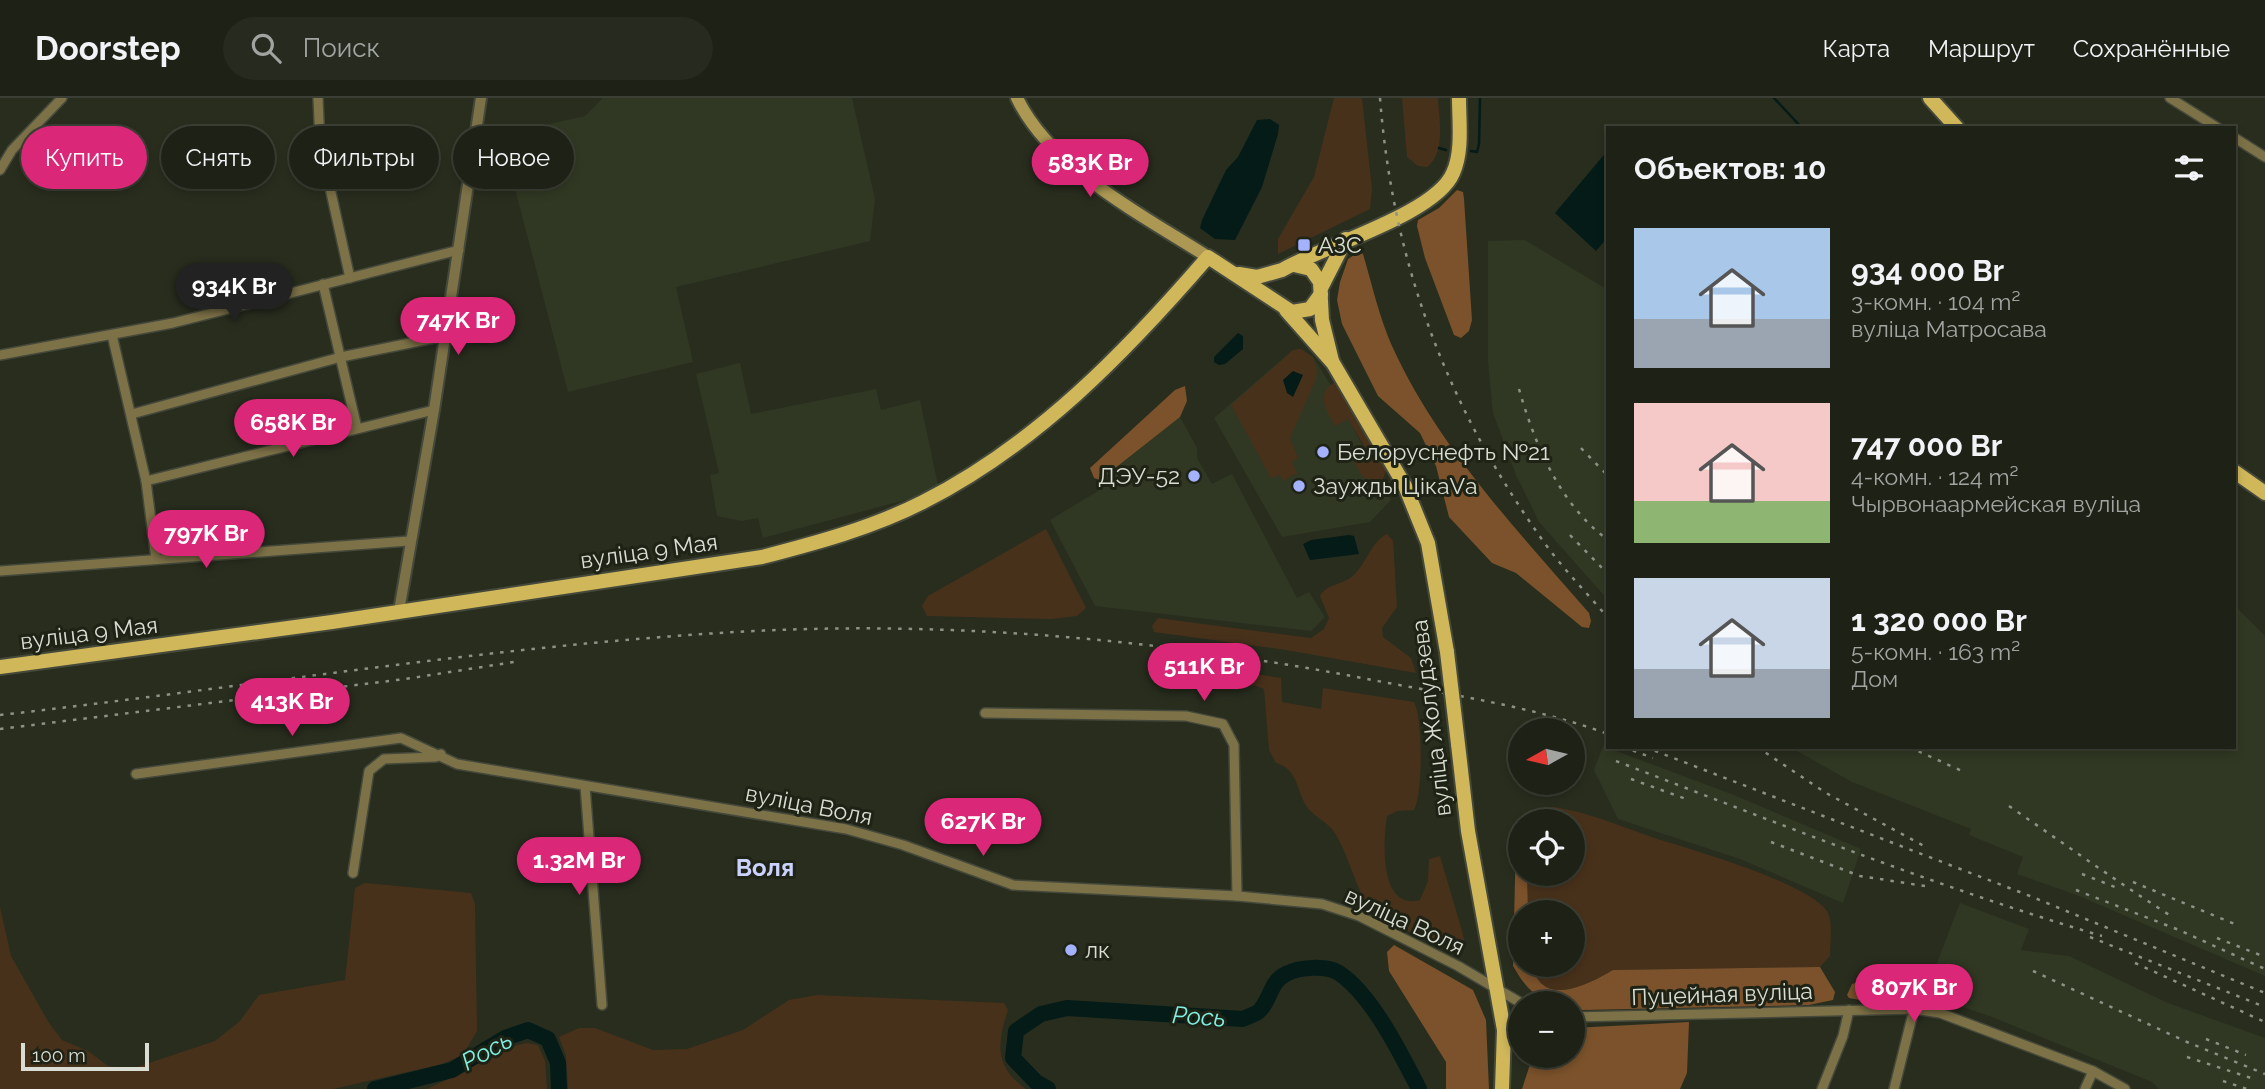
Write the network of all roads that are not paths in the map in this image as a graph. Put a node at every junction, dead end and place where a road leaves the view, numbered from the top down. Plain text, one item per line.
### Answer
1 (62, 98) edge
2 (318, 98) edge
3 (481, 98) edge
4 (1017, 98) edge
5 (1459, 98) edge
6 (1930, 98) edge
7 (2170, 98) edge
8 (1955, 126) edge
9 (2215, 126) edge
10 (2236, 139) edge
11 (2265, 157) edge
12 (0, 170) edge
13 (1346, 239) junction
14 (459, 250) junction
15 (1208, 257) junction
16 (1288, 267) junction
17 (1236, 274) junction
18 (350, 278) junction
19 (323, 284) junction
20 (1321, 291) junction
21 (1284, 308) junction
22 (112, 335) junction
23 (445, 335) junction
24 (0, 355) edge
25 (341, 357) junction
26 (1333, 363) junction
27 (434, 411) junction
28 (132, 414) junction
29 (358, 428) junction
30 (2236, 473) edge
31 (146, 481) junction
32 (2265, 493) edge
33 (409, 541) junction
34 (156, 559) junction
35 (0, 571) edge
36 (399, 611) junction
37 (0, 667) edge
38 (985, 713) dead end
39 (441, 754) junction
40 (136, 774) dead end
41 (585, 786) junction
42 (353, 873) dead end
43 (1237, 895) junction
44 (1499, 991) junction
45 (1508, 996) edge
46 (603, 1006) dead end
47 (1914, 1009) junction
48 (1849, 1010) junction
49 (1585, 1017) edge
50 (2093, 1071) junction
51 (1502, 1089) edge
52 (1822, 1089) edge
53 (1894, 1089) edge
54 (2085, 1089) edge
55 (2126, 1089) edge

1 - 12 street
2 - 18 street
3 - 14 street
4 - 15 main road
5 - 13 main road
6 - 8 main road
7 - 9 street
10 - 11 street
13 - 16 main road
13 - 20 main road
14 - 18 street
14 - 23 street
15 - 17 main road
15 - 36 main road, вуліца 9 Мая
16 - 17 main road
16 - 20 main road
16 - 21 main road
17 - 21 main road
18 - 19 street
19 - 22 street
19 - 25 street
20 - 21 main road
20 - 26 main road
21 - 26 main road
22 - 24 street
22 - 28 street
23 - 25 street
23 - 27 street
25 - 28 street
25 - 29 street
26 - 44 main road, вуліца Жолудзева, bridge
27 - 29 street
27 - 33 street
28 - 31 street
29 - 31 street
30 - 32 main road
31 - 34 street
33 - 34 street
33 - 36 street
34 - 35 street
36 - 37 main road, вуліца 9 Мая
38 - 43 street
39 - 40 street, вуліца Воля
39 - 41 street, вуліца Воля
39 - 42 street
41 - 43 street, вуліца Воля
41 - 46 street
43 - 44 street, вуліца Воля
44 - 45 street
44 - 51 main road, вуліца Жолудзева
47 - 48 street, Пуцейная вуліца
47 - 50 street, Пуцейная вуліца
47 - 53 street
48 - 49 street, Пуцейная вуліца
48 - 52 street
50 - 54 street
50 - 55 street, Пуцейная вуліца

